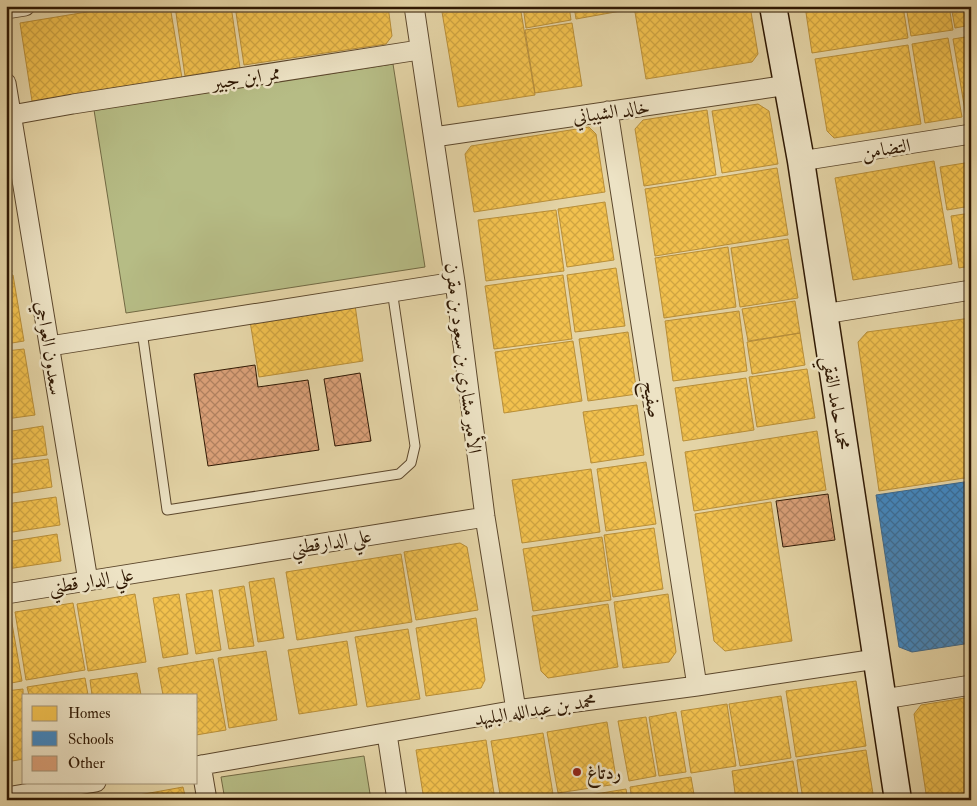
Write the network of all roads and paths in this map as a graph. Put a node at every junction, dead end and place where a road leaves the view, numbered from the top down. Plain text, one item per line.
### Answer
1 (25, 6) edge
2 (414, 6) edge
3 (773, 6) edge
4 (6, 9) edge
5 (419, 50) junction
6 (6, 83) edge
7 (788, 85) junction
8 (608, 112) junction
9 (9, 116) edge
10 (971, 134) edge
11 (434, 137) junction
12 (801, 162) junction
13 (455, 282) junction
14 (392, 290) junction
15 (971, 290) edge
16 (824, 314) junction
17 (142, 331) junction
18 (50, 346) junction
19 (485, 517) junction
20 (176, 565) joint
21 (88, 581) junction
22 (6, 594) edge
23 (876, 659) junction
24 (971, 685) edge
25 (697, 686) junction
26 (884, 699) junction
27 (516, 710) junction
28 (387, 734) junction
29 (198, 765) edge
30 (84, 784) edge
31 (6, 797) edge
32 (207, 800) edge
33 (397, 800) edge
34 (898, 800) edge

1 - 4 street
2 - 5 street, الأمير مشاري بن سعود بن مقرن
3 - 7 street, محمد حامد الفقي
5 - 9 street, ممر ابن جبير
5 - 11 street, الأمير مشاري بن سعود بن مقرن
6 - 9 street, سعدون العواجي
7 - 8 street, خالد الشيباني
7 - 12 street, محمد حامد الفقي
8 - 11 street, خالد الشيباني
8 - 25 street, صفيح
9 - 18 street, سعدون العواجي
10 - 12 street, التضامن
11 - 13 street, الأمير مشاري بن سعود بن مقرن
12 - 16 street, محمد حامد الفقي
13 - 14 street
13 - 19 street, الأمير مشاري بن سعود بن مقرن
14 - 17 street
14 - 17 lane
15 - 16 street
16 - 23 street, محمد حامد الفقي
17 - 18 street
18 - 21 street, سعدون العواجي
19 - 20 street, علي الدارقطني
19 - 27 street, الأمير مشاري بن سعود بن مقرن
20 - 21 street, علي الدار قطني
21 - 22 street, علي الدار قطني
23 - 25 street, محمد بن عبدالله البليهد
23 - 26 street, محمد حامد الفقي
24 - 26 street
25 - 27 street, محمد بن عبدالله البليهد
26 - 34 street, محمد حامد الفقي
27 - 28 street, محمد بن عبدالله البليهد
28 - 29 street, محمد بن عبدالله البليهد
28 - 33 street
29 - 32 street
30 - 31 street

